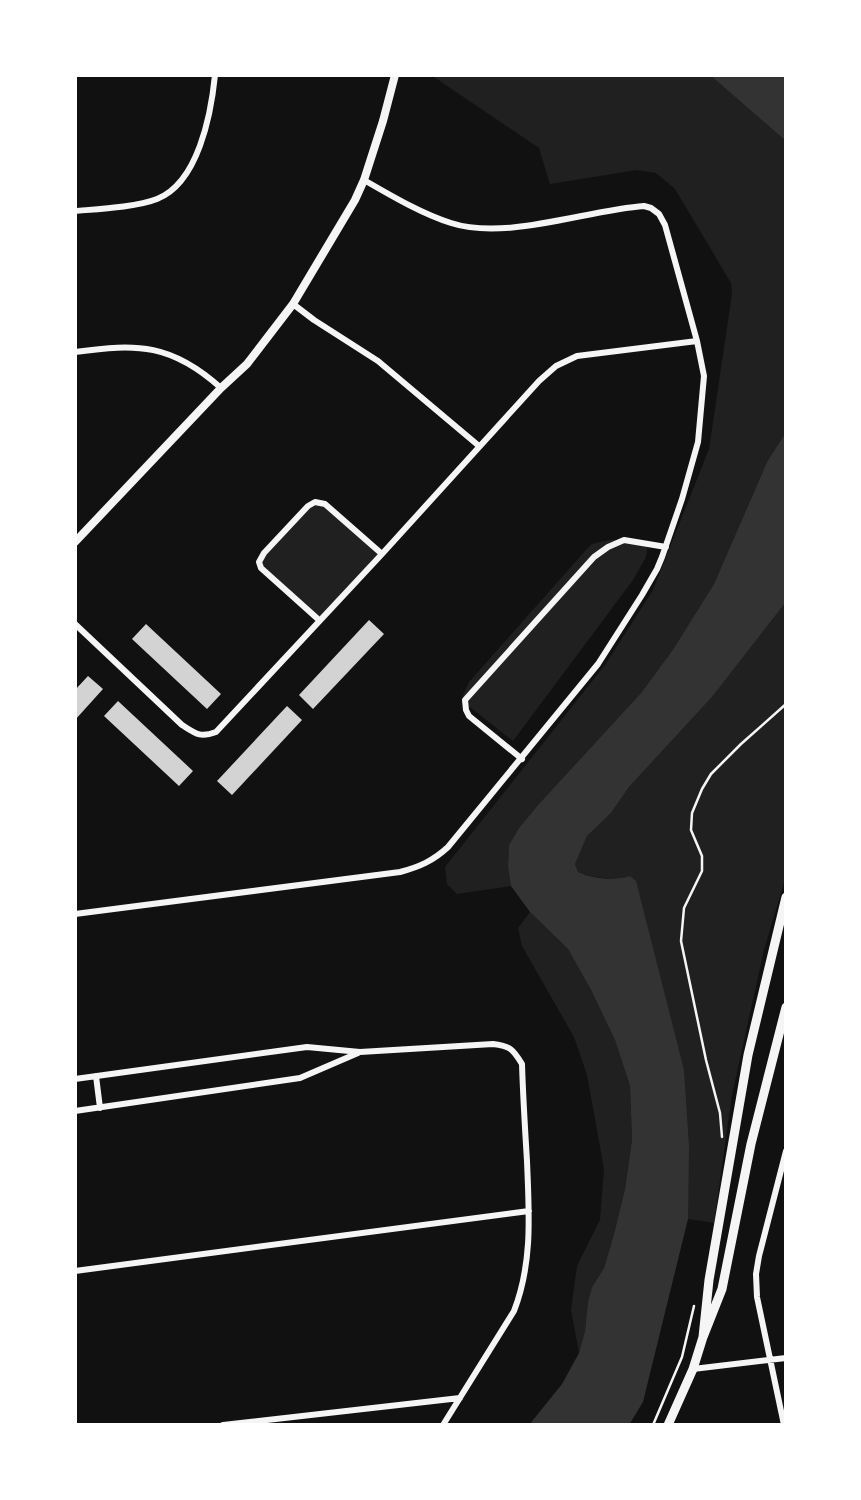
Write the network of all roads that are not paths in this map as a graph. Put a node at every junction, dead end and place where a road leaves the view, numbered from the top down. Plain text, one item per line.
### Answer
1 (215, 75) edge
2 (395, 75) edge
3 (364, 180) junction
4 (75, 211) edge
5 (293, 304) junction
6 (697, 341) junction
7 (75, 352) edge
8 (221, 388) junction
9 (479, 446) junction
10 (75, 542) edge
11 (666, 547) junction
12 (382, 554) junction
13 (319, 620) junction
14 (75, 624) edge
15 (522, 758) junction
16 (786, 897) edge
17 (75, 914) edge
18 (786, 1007) edge
19 (360, 1052) junction
20 (96, 1076) junction
21 (75, 1079) edge
22 (100, 1108) junction
23 (75, 1111) edge
24 (786, 1151) edge
25 (529, 1212) junction
26 (75, 1270) edge
27 (703, 1337) junction
28 (786, 1358) edge
29 (770, 1360) junction
30 (693, 1369) junction
31 (460, 1398) junction
32 (223, 1425) edge
33 (443, 1425) edge
34 (668, 1425) edge
35 (784, 1425) edge

1 - 4 street
2 - 3 street
3 - 5 street
3 - 6 street
5 - 8 street
5 - 9 street
6 - 9 street
6 - 11 street
7 - 8 street
8 - 10 street
9 - 12 street
11 - 15 street
11 - 15 street
12 - 13 street
12 - 13 street
13 - 14 street
15 - 17 street
16 - 27 main road
18 - 27 main road
19 - 20 street
19 - 22 street
19 - 25 street
20 - 21 street
20 - 22 street
22 - 23 street
24 - 29 street
25 - 26 street
25 - 31 street
27 - 30 main road
28 - 29 street
29 - 30 street
29 - 35 street
30 - 34 main road
31 - 32 street
31 - 33 street

